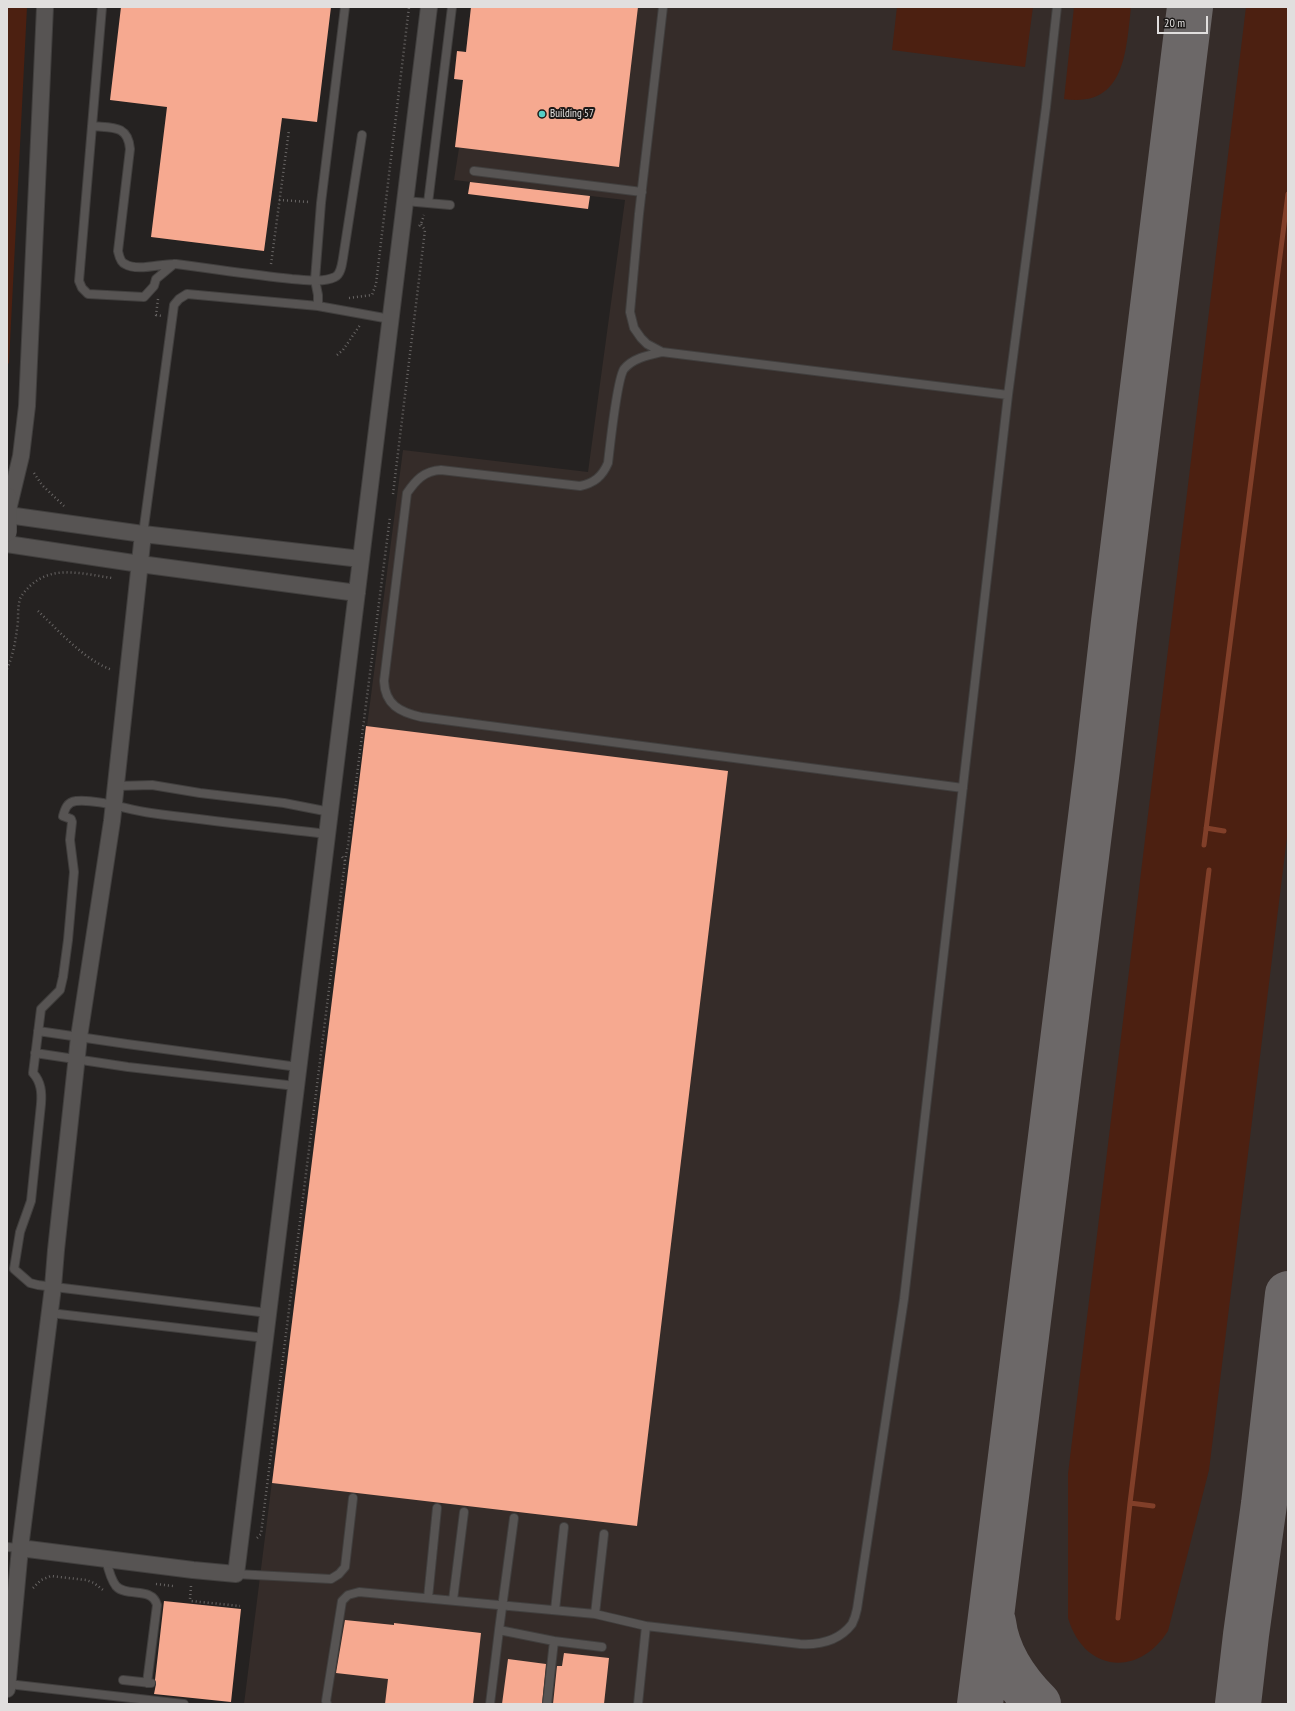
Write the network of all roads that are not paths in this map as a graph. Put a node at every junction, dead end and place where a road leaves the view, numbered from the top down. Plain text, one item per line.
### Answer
1 (45, 7) edge
2 (102, 7) edge
3 (345, 7) edge
4 (429, 7) edge
5 (452, 7) edge
6 (663, 7) edge
7 (1056, 7) edge
8 (92, 126) junction
9 (362, 135) dead end
10 (474, 171) dead end
11 (642, 192) junction
12 (405, 201) junction
13 (428, 203) junction
14 (450, 205) dead end
15 (174, 264) junction
16 (315, 280) junction
17 (318, 306) junction
18 (390, 319) junction
19 (662, 352) junction
20 (1008, 395) junction
21 (8, 514) edge
22 (143, 534) junction
23 (7, 544) edge
24 (360, 559) junction
25 (140, 564) junction
26 (357, 593) junction
27 (117, 786) junction
28 (963, 788) junction
29 (114, 806) junction
30 (330, 812) junction
31 (327, 834) junction
32 (38, 1031) junction
33 (79, 1037) junction
34 (35, 1053) junction
35 (78, 1060) junction
36 (298, 1067) junction
37 (296, 1086) junction
38 (53, 1287) junction
39 (50, 1313) junction
40 (268, 1313) junction
41 (265, 1338) junction
42 (353, 1498) dead end
43 (437, 1508) dead end
44 (464, 1512) dead end
45 (514, 1518) dead end
46 (564, 1527) dead end
47 (604, 1534) dead end
48 (14, 1547) edge
49 (106, 1559) junction
50 (236, 1574) junction
51 (428, 1598) junction
52 (453, 1600) junction
53 (503, 1606) junction
54 (555, 1610) junction
55 (595, 1614) junction
56 (646, 1626) junction
57 (499, 1630) junction
58 (554, 1641) junction
59 (602, 1647) dead end
60 (123, 1680) dead end
61 (7, 1686) edge
62 (184, 1704) edge
63 (327, 1704) edge
64 (490, 1704) edge
65 (547, 1704) edge
66 (638, 1704) edge

1 - 21 street
2 - 8 lane
3 - 16 lane
4 - 12 street
5 - 13 lane
6 - 11 lane
7 - 20 lane
8 - 15 lane
8 - 15 lane
9 - 16 lane
10 - 11 lane
11 - 19 lane
12 - 13 lane
12 - 18 street
13 - 14 lane
15 - 16 lane
16 - 17 lane
17 - 18 lane
17 - 22 lane
18 - 24 street
19 - 20 lane
19 - 28 lane
20 - 28 lane
21 - 22 street
22 - 24 street
22 - 25 street
23 - 25 street
24 - 26 street
25 - 26 street
25 - 27 street
26 - 30 street
27 - 29 street
27 - 30 lane
28 - 56 lane
29 - 31 lane
29 - 32 lane
29 - 33 street
30 - 31 street
31 - 36 street
32 - 33 lane
32 - 34 lane
33 - 35 street
33 - 36 lane
34 - 35 lane
34 - 38 lane
35 - 37 lane
35 - 38 street
36 - 37 street
37 - 40 street
38 - 39 street
38 - 40 lane
39 - 41 lane
39 - 48 street
40 - 41 street
41 - 50 street
42 - 50 lane
43 - 51 lane
44 - 52 lane
45 - 53 lane
46 - 54 lane
47 - 55 lane
48 - 49 street
48 - 61 street
49 - 50 street
49 - 60 lane
51 - 52 lane
51 - 63 lane
52 - 53 lane
53 - 54 lane
53 - 57 lane
54 - 55 lane
55 - 56 lane
56 - 66 lane
57 - 58 lane
57 - 64 lane
58 - 59 lane
58 - 65 lane
61 - 62 lane

